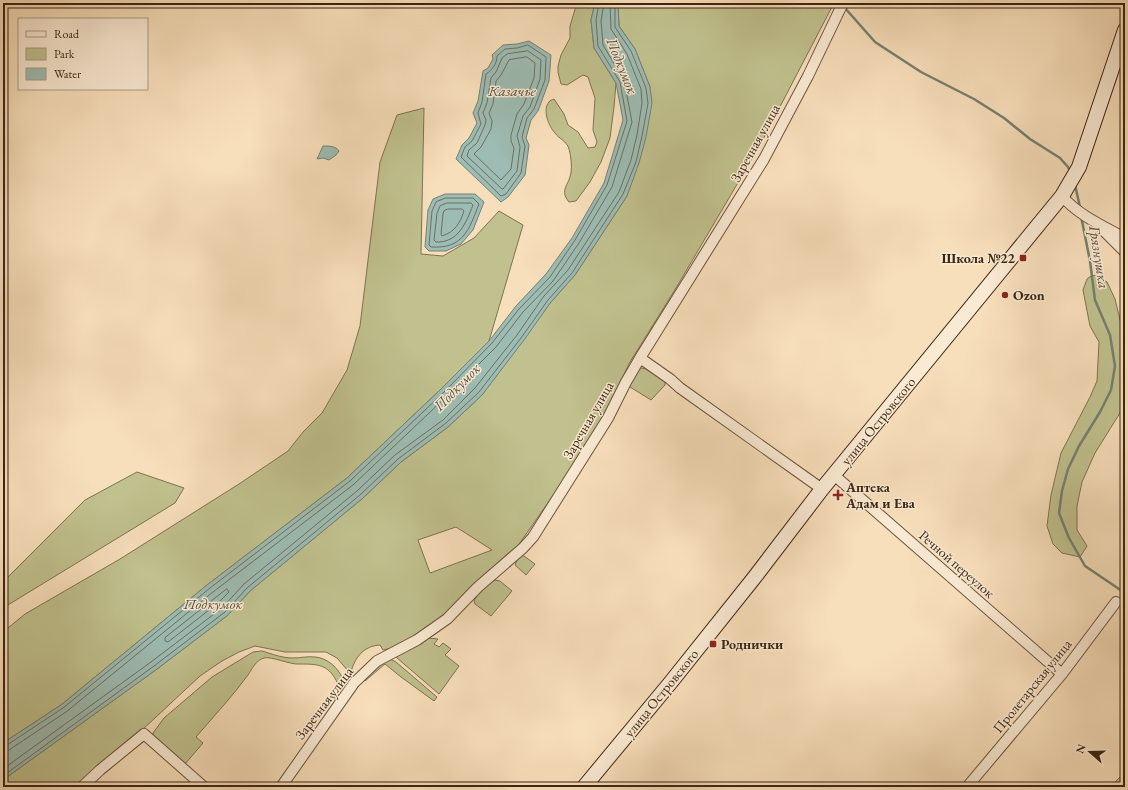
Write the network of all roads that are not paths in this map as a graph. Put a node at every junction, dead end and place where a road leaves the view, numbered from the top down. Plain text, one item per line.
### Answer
1 (843, 3) edge
2 (1125, 30) edge
3 (1064, 192) junction
4 (1096, 222) junction
5 (1125, 238) edge
6 (1125, 252) edge
7 (640, 358) junction
8 (834, 475) junction
9 (822, 489) junction
10 (1116, 602) dead end
11 (1062, 674) junction
12 (82, 787) edge
13 (204, 787) edge
14 (281, 787) edge
15 (584, 787) edge
16 (967, 787) edge

1 - 7 street, Заречная улица
2 - 3 street, улица Островского
3 - 4 street
3 - 8 street, улица Островского
4 - 5 street
4 - 6 street
7 - 9 street
7 - 14 street, Заречная улица
8 - 9 street, улица Островского
8 - 11 street, Речной переулок
9 - 15 street, улица Островского
10 - 11 street, Пролетарская улица
11 - 16 street, Пролетарская улица
12 - 13 street

